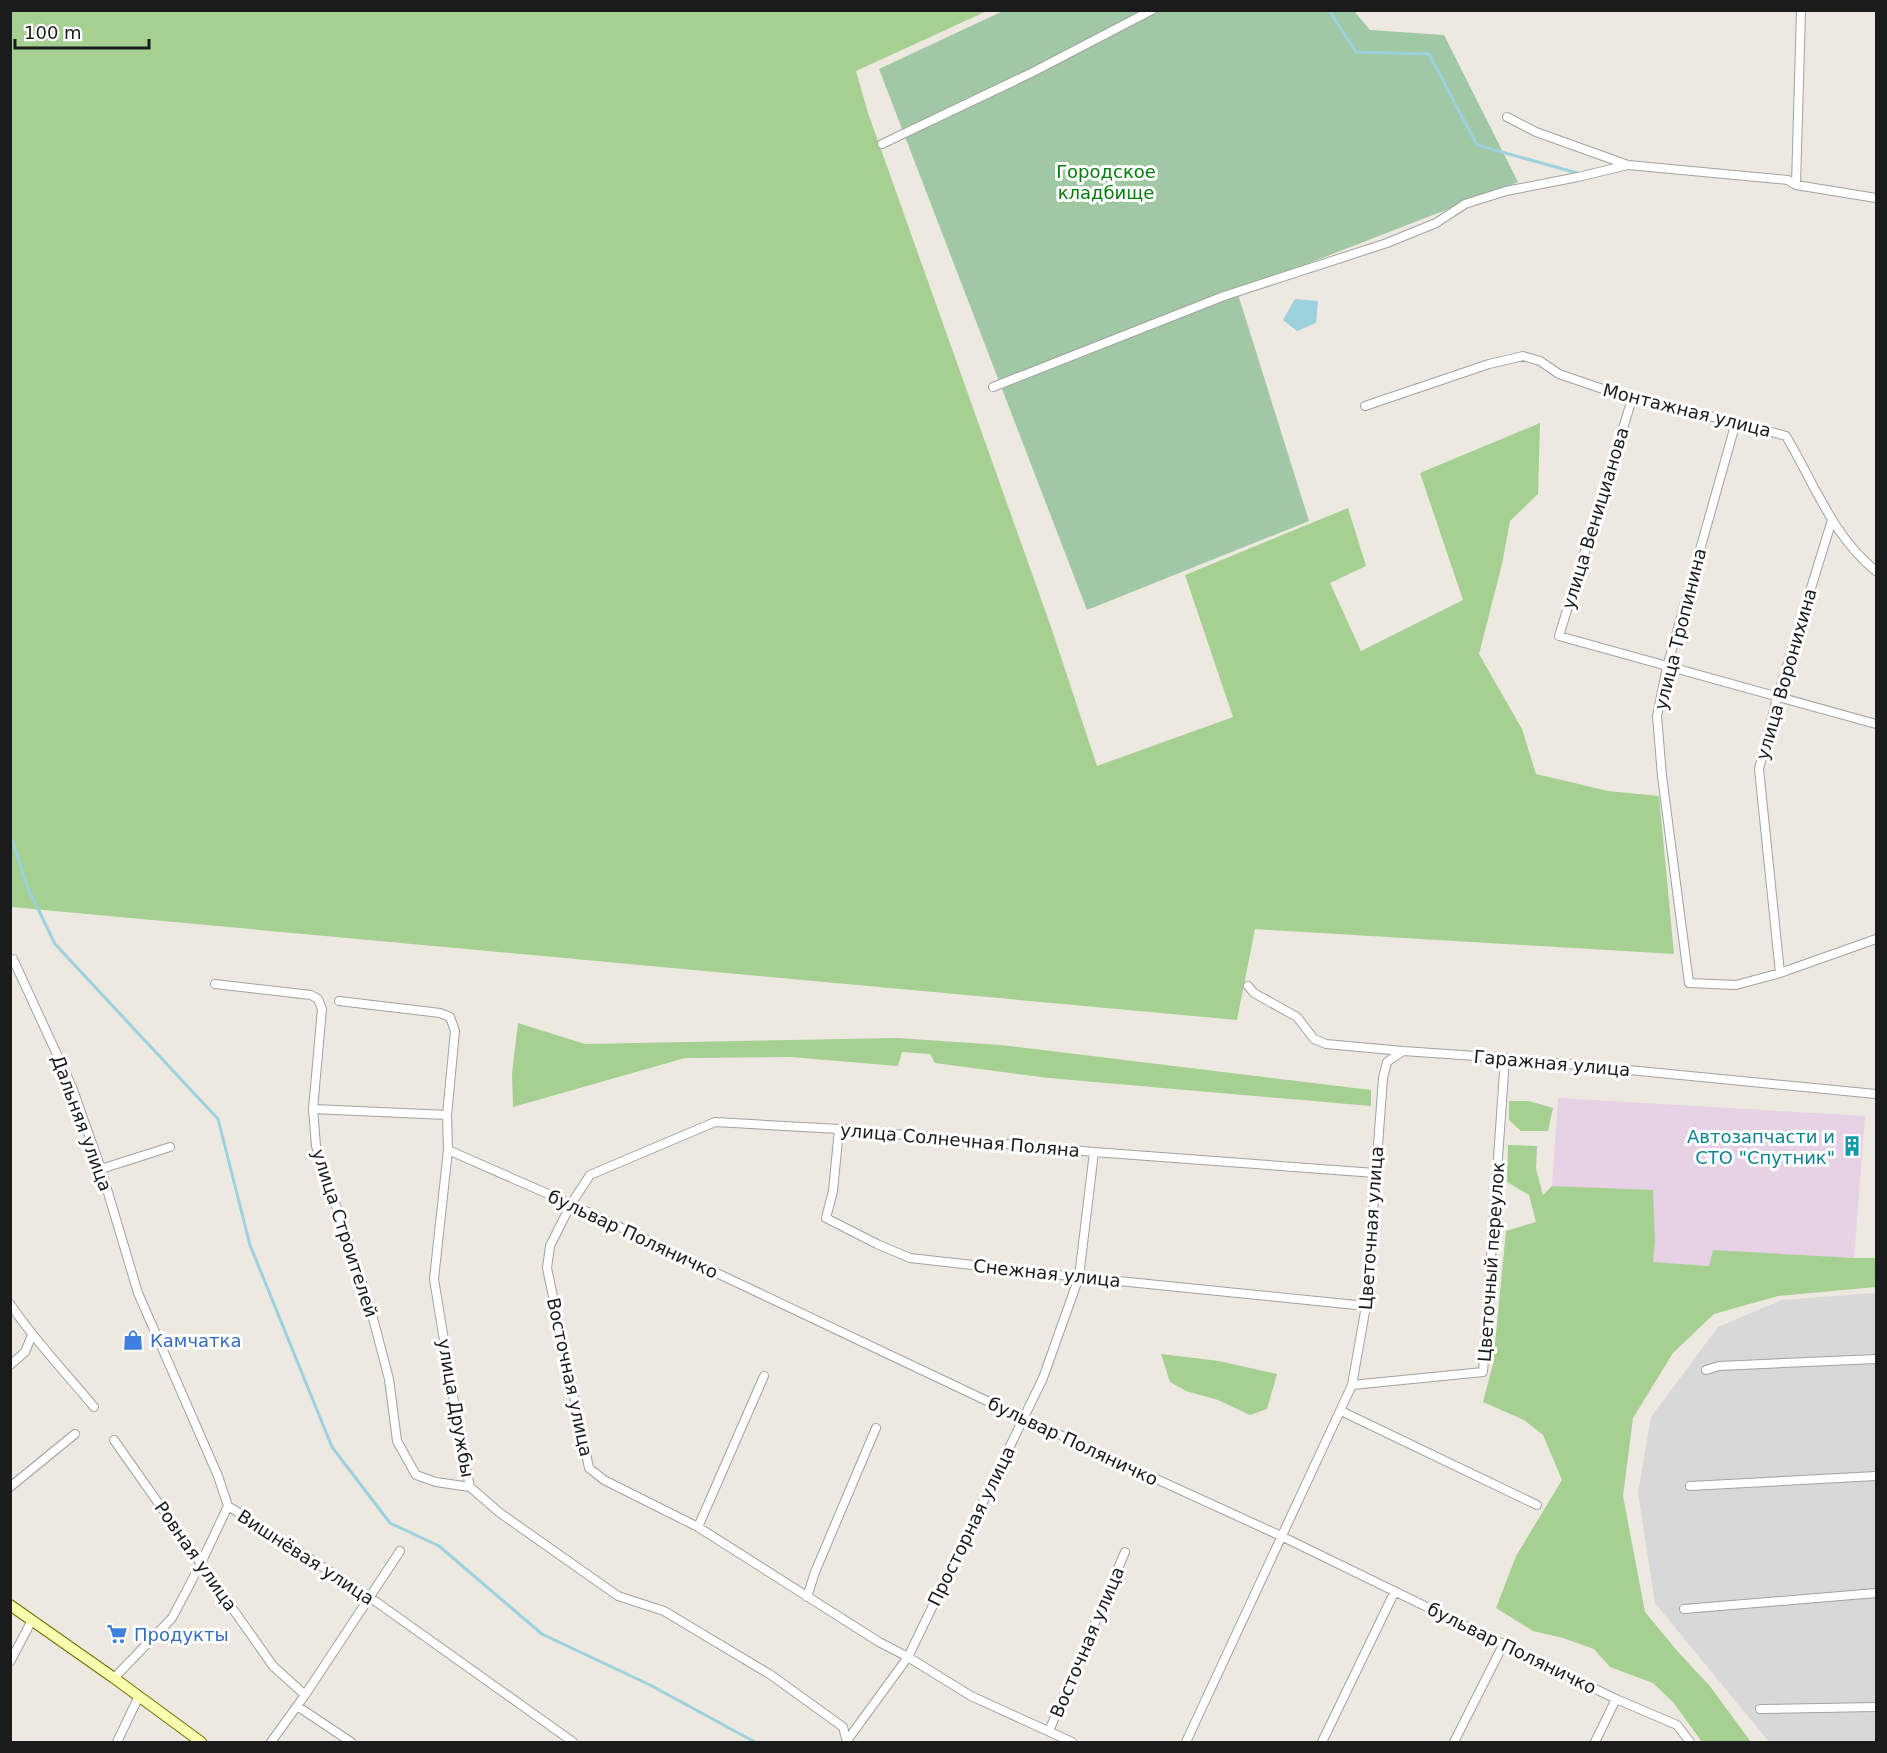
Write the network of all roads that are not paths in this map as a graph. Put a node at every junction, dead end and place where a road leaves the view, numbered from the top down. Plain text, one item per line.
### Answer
1 (1152, 10) edge
2 (1801, 10) edge
3 (1507, 117) dead end
4 (882, 144) dead end
5 (1628, 165) junction
6 (1796, 185) junction
7 (1876, 198) edge
8 (993, 387) dead end
9 (1632, 399) junction
10 (1365, 406) dead end
11 (1736, 422) junction
12 (1832, 520) junction
13 (1876, 571) edge
14 (1666, 667) junction
15 (1777, 698) junction
16 (1876, 724) edge
17 (1876, 939) edge
18 (13, 959) dead end
19 (1780, 973) junction
20 (216, 984) dead end
21 (1248, 986) dead end
22 (339, 1001) dead end
23 (1403, 1052) junction
24 (1505, 1058) junction
25 (1876, 1094) edge
26 (313, 1109) junction
27 (447, 1115) junction
28 (839, 1129) junction
29 (170, 1147) dead end
30 (447, 1150) junction
31 (1094, 1152) junction
32 (101, 1169) junction
33 (1375, 1173) junction
34 (571, 1204) junction
35 (1079, 1277) junction
36 (138, 1293) joint
37 (10, 1304) edge
38 (1366, 1306) junction
39 (32, 1335) junction
40 (1876, 1359) edge
41 (10, 1365) edge
42 (1706, 1370) dead end
43 (764, 1376) dead end
44 (1352, 1385) junction
45 (94, 1407) dead end
46 (1341, 1411) junction
47 (1023, 1418) junction
48 (876, 1428) dead end
49 (75, 1434) dead end
50 (114, 1440) dead end
51 (1876, 1476) edge
52 (1690, 1486) dead end
53 (10, 1487) edge
54 (470, 1487) junction
55 (1537, 1505) dead end
56 (228, 1506) junction
57 (698, 1527) junction
58 (1281, 1536) junction
59 (400, 1551) dead end
60 (1125, 1552) dead end
61 (201, 1563) junction
62 (1395, 1591) junction
63 (1876, 1593) edge
64 (368, 1596) junction
65 (807, 1597) junction
66 (10, 1605) edge
67 (1684, 1609) dead end
68 (32, 1620) junction
69 (1504, 1643) junction
70 (908, 1657) junction
71 (10, 1662) edge
72 (114, 1678) junction
73 (305, 1695) junction
74 (139, 1696) junction
75 (1616, 1699) junction
76 (297, 1706) junction
77 (1876, 1707) edge
78 (1760, 1709) dead end
79 (1049, 1731) junction
80 (562, 1735) junction
81 (846, 1742) edge
82 (117, 1743) edge
83 (201, 1743) edge
84 (271, 1743) edge
85 (351, 1743) edge
86 (556, 1743) edge
87 (573, 1743) edge
88 (1072, 1743) edge
89 (1186, 1743) edge
90 (1322, 1743) edge
91 (1454, 1743) edge
92 (1596, 1743) edge
93 (1690, 1743) edge

1 - 4 street
2 - 6 street
3 - 5 street
5 - 6 street
5 - 8 street
6 - 7 street
9 - 10 street, Монтажная улица
9 - 11 street, Монтажная улица
9 - 14 street, улица Веницианова
11 - 12 street, Монтажная улица
11 - 14 street, улица Тропинина
12 - 13 street, Монтажная улица
12 - 15 street, улица Воронихина
14 - 15 street
14 - 19 street, улица Тропинина
15 - 16 street
15 - 19 street, улица Воронихина
17 - 19 street
18 - 32 street, Дальняя улица
20 - 26 street, улица Строителей
21 - 23 street, Гаражная улица
22 - 27 street, улица Дружбы
23 - 24 street, Гаражная улица
23 - 33 street, Цветочная улица
24 - 25 street, Гаражная улица
24 - 44 street, Цветочный переулок
26 - 27 street
26 - 54 street, улица Строителей
27 - 30 street, улица Дружбы
28 - 31 street, улица Солнечная Поляна
28 - 34 street, улица Солнечная Поляна
28 - 35 street, Снежная улица
29 - 32 street
30 - 34 street, бульвар Поляничко
30 - 54 street, улица Дружбы
31 - 33 street, улица Солнечная Поляна
31 - 35 street, Просторная улица
32 - 36 street, Дальняя улица
33 - 38 street, Цветочная улица
34 - 47 street, бульвар Поляничко
34 - 57 street, Восточная улица
35 - 38 street, Снежная улица
35 - 47 street, Просторная улица
36 - 56 street, Вишнёвая улица
37 - 39 street
38 - 44 street, Цветочная улица
39 - 41 street
39 - 45 street
40 - 42 street
43 - 57 street
44 - 46 street, Цветочная улица
46 - 55 street
46 - 58 street, Цветочная улица
47 - 58 street, бульвар Поляничко
47 - 70 street, Просторная улица
48 - 65 street
49 - 53 street
50 - 61 street, Ровная улица
51 - 52 street
54 - 81 street, улица Дружбы
56 - 61 street
56 - 64 street, Вишнёвая улица
57 - 65 street, Восточная улица
58 - 62 street, бульвар Поляничко
58 - 89 street, Цветочная улица
59 - 64 street
60 - 79 street, Восточная улица
61 - 72 street
61 - 73 street, Ровная улица
62 - 69 street, бульвар Поляничко
62 - 90 street
63 - 67 street
64 - 73 street
64 - 80 street, Вишнёвая улица
65 - 70 street, Восточная улица
66 - 68 main road
68 - 71 street
68 - 72 main road
69 - 75 street, бульвар Поляничко
69 - 91 street
70 - 79 street, Восточная улица
70 - 81 street, Просторная улица
72 - 74 main road
73 - 76 street
74 - 82 street
74 - 83 main road
75 - 92 street
75 - 93 street, бульвар Поляничко
76 - 84 street
76 - 85 street
77 - 78 street
79 - 88 street, Восточная улица
80 - 86 street
80 - 87 street, Вишнёвая улица

